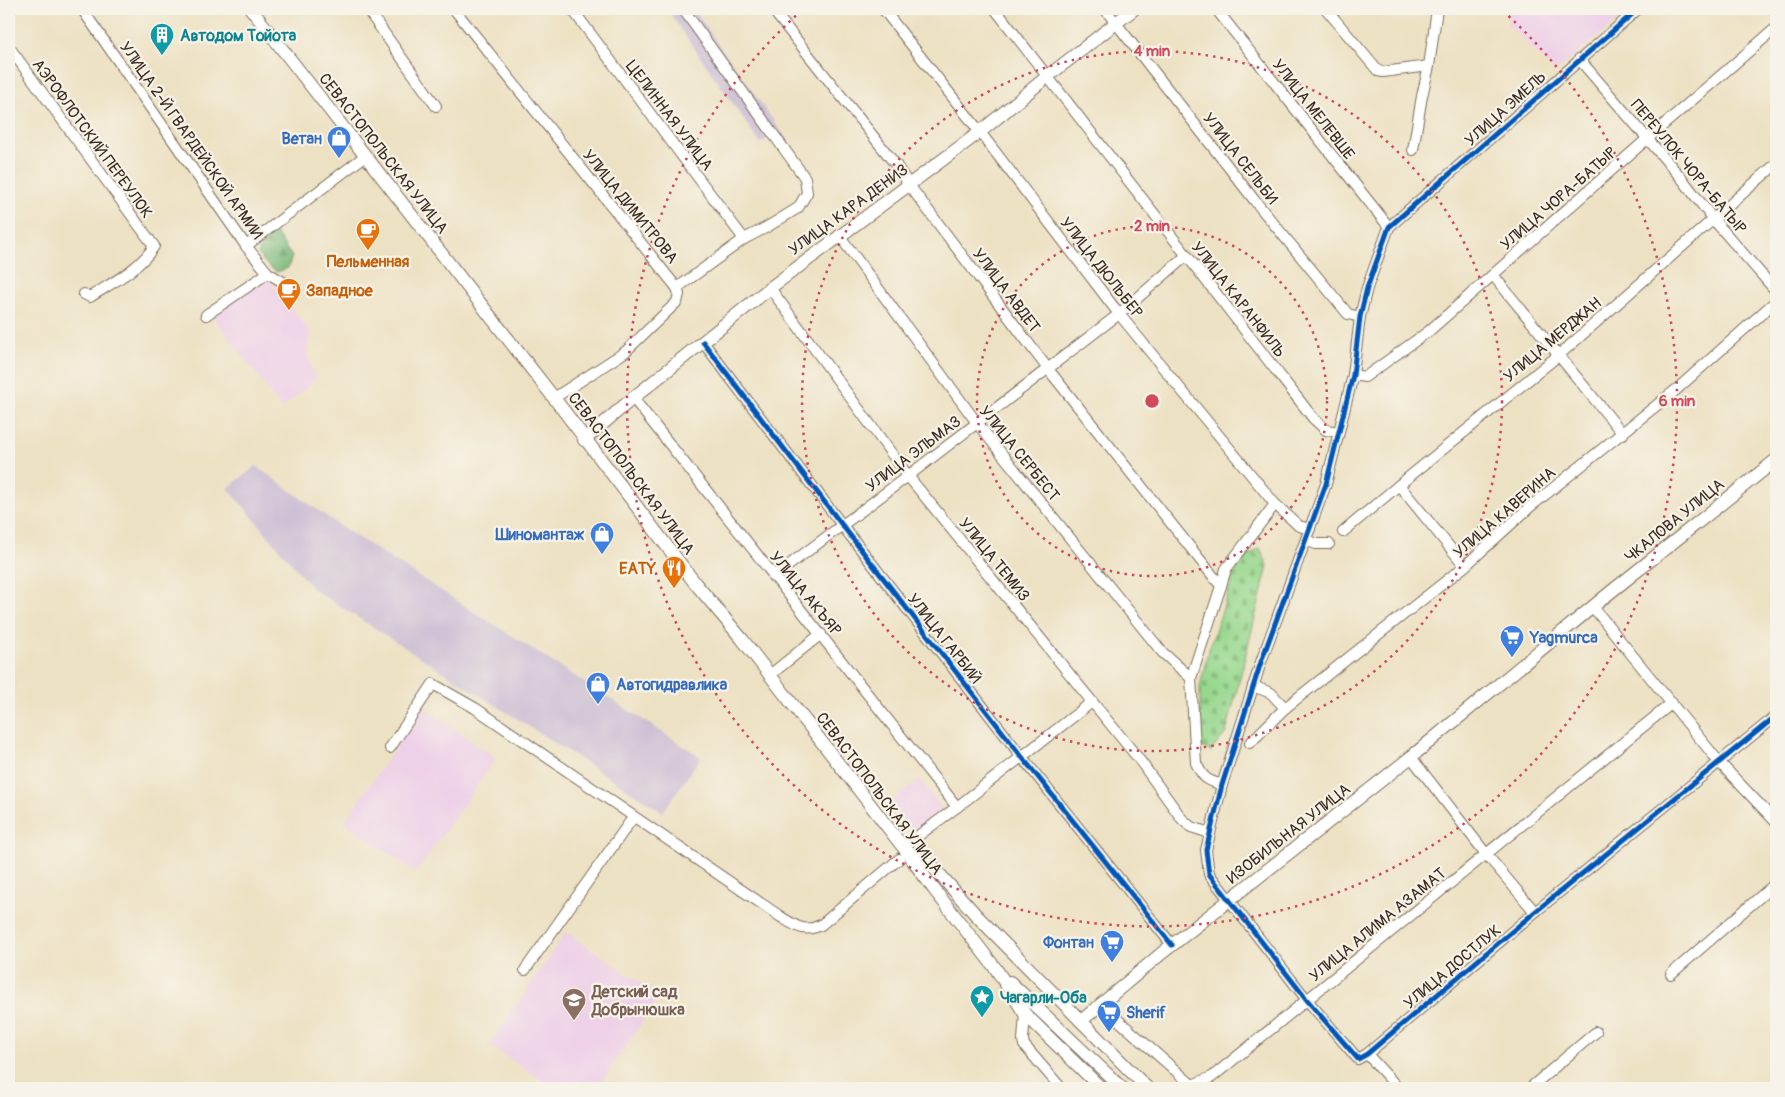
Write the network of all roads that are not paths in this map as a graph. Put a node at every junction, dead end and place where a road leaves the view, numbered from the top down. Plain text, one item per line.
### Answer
1 (82, 9) edge
2 (251, 9) edge
3 (367, 9) edge
4 (454, 9) edge
5 (572, 9) edge
6 (683, 9) edge
7 (772, 9) edge
8 (883, 9) edge
9 (995, 9) edge
10 (1106, 9) edge
11 (1134, 9) edge
12 (1216, 9) edge
13 (1326, 9) edge
14 (1437, 9) edge
15 (1638, 9) edge
16 (1116, 22) junction
17 (1776, 28) edge
18 (9, 47) edge
19 (1579, 59) junction
20 (1429, 66) junction
21 (1048, 76) junction
22 (436, 106) dead end
23 (980, 132) junction
24 (1647, 139) junction
25 (1412, 150) dead end
26 (365, 156) junction
27 (1776, 164) edge
28 (908, 185) junction
29 (1713, 219) junction
30 (1389, 227) junction
31 (839, 236) junction
32 (744, 239) junction
33 (246, 246) junction
34 (1186, 256) junction
35 (268, 273) junction
36 (1493, 275) junction
37 (283, 282) dead end
38 (677, 288) junction
39 (770, 288) junction
40 (1776, 291) edge
41 (84, 294) dead end
42 (1776, 301) edge
43 (1119, 314) junction
44 (206, 315) dead end
45 (1360, 317) junction
46 (703, 342) junction
47 (1559, 355) junction
48 (1048, 369) junction
49 (1353, 375) junction
50 (554, 398) junction
51 (633, 398) junction
52 (977, 423) junction
53 (1339, 432) junction
54 (1623, 434) junction
55 (584, 440) junction
56 (1776, 460) edge
57 (908, 476) junction
58 (1399, 485) junction
59 (1275, 504) junction
60 (842, 525) junction
61 (1310, 529) junction
62 (1343, 532) dead end
63 (1306, 540) junction
64 (1329, 544) dead end
65 (1465, 566) junction
66 (773, 577) junction
67 (1221, 586) junction
68 (1593, 607) junction
69 (821, 634) junction
70 (770, 675) junction
71 (1191, 678) junction
72 (1253, 686) junction
73 (1092, 702) junction
74 (1672, 703) junction
75 (1285, 708) junction
76 (1776, 716) edge
77 (1250, 743) dead end
78 (390, 748) dead end
79 (1411, 756) junction
80 (1022, 757) junction
81 (1719, 762) junction
82 (1222, 785) junction
83 (957, 808) junction
84 (632, 818) dead end
85 (1776, 822) edge
86 (1210, 833) junction
87 (901, 853) junction
88 (1486, 854) junction
89 (1776, 883) edge
90 (933, 888) junction
91 (1230, 900) junction
92 (1535, 912) junction
93 (976, 915) junction
94 (1172, 945) junction
95 (996, 969) junction
96 (525, 970) dead end
97 (1672, 974) dead end
98 (1058, 998) junction
99 (1307, 1000) junction
100 (1101, 1005) junction
101 (1025, 1014) junction
102 (1081, 1021) junction
103 (1596, 1032) dead end
104 (1099, 1040) junction
105 (1367, 1054) junction
106 (1061, 1088) edge
107 (1101, 1088) edge
108 (1122, 1088) edge
109 (1147, 1088) edge
110 (1398, 1088) edge
111 (1530, 1088) edge

1 - 33 street, УЛИЦА 2-Й ГВАРДЕЙСКОЙ АРМИИ
2 - 26 main road, СЕВАСТОПОЛЬСКАЯ УЛИЦА
3 - 22 street
4 - 38 street, УЛИЦА ДИМИТРОВА
5 - 32 street, ЦЕЛИННАЯ УЛИЦА
6 - 32 street
7 - 28 street, УЛИЦА АВДЕТ
8 - 23 street, УЛИЦА ДЮЛЬБЕР
9 - 21 street, УЛИЦА КАРАНФИЛЬ
10 - 16 street, УЛИЦА СЕЛЬБИ
11 - 16 main road, УЛИЦА КАРА ДЕНИЗ
12 - 30 street, УЛИЦА МЕЛЕВШЕ
13 - 20 street
14 - 20 street
15 - 19 street, УЛИЦА ЭМЕЛЬ
16 - 21 main road, УЛИЦА КАРА ДЕНИЗ
16 - 45 street, УЛИЦА СЕЛЬБИ
17 - 24 street, УЛИЦА ЧОРА-БАТЫР
18 - 41 street, АЭРОФЛОТСКИЙ ПЕРЕУЛОК
19 - 24 street, ПЕРЕУЛОК ЧОРА-БАТЫР
19 - 30 street, УЛИЦА ЭМЕЛЬ
20 - 25 street
21 - 23 main road, УЛИЦА КАРА ДЕНИЗ
21 - 34 street, УЛИЦА КАРАНФИЛЬ
23 - 28 main road, УЛИЦА КАРА ДЕНИЗ
23 - 43 street, УЛИЦА ДЮЛЬБЕР
24 - 29 street, ПЕРЕУЛОК ЧОРА-БАТЫР
24 - 36 street, УЛИЦА ЧОРА-БАТЫР
26 - 33 street
26 - 50 main road, СЕВАСТОПОЛЬСКАЯ УЛИЦА
27 - 29 street, УЛИЦА МЕРДЖАН
28 - 31 main road, УЛИЦА КАРА ДЕНИЗ
28 - 48 street, УЛИЦА АВДЕТ
29 - 40 street, ПЕРЕУЛОК ЧОРА-БАТЫР
29 - 47 street, УЛИЦА МЕРДЖАН
30 - 45 street
31 - 39 main road, УЛИЦА КАРА ДЕНИЗ
31 - 52 street, УЛИЦА СЕРБЕСТ
32 - 38 street
33 - 35 street, УЛИЦА 2-Й ГВАРДЕЙСКОЙ АРМИИ
34 - 43 street, УЛИЦА ЭЛЬМАЗ
34 - 53 street, УЛИЦА КАРАНФИЛЬ
35 - 37 street, УЛИЦА 2-Й ГВАРДЕЙСКОЙ АРМИИ
35 - 44 street
36 - 47 street
36 - 49 street, УЛИЦА ЧОРА-БАТЫР
38 - 50 street, УЛИЦА ДИМИТРОВА
39 - 46 main road, УЛИЦА КАРА ДЕНИЗ
39 - 57 street, УЛИЦА ТЕМИЗ
42 - 54 street, УЛИЦА КАВЕРИНА
43 - 48 street, УЛИЦА ЭЛЬМАЗ
43 - 59 street, УЛИЦА ДЮЛЬБЕР
45 - 49 street
46 - 51 main road, УЛИЦА КАРА ДЕНИЗ
46 - 60 street, УЛИЦА ГАРБИЙ
47 - 54 street
47 - 58 street, УЛИЦА МЕРДЖАН
48 - 52 street, УЛИЦА ЭЛЬМАЗ
48 - 67 street, УЛИЦА АВДЕТ
49 - 53 street
50 - 55 main road, СЕВАСТОПОЛЬСКАЯ УЛИЦА
51 - 55 main road, УЛИЦА КАРА ДЕНИЗ
51 - 66 street, УЛИЦА АКЪЯР
52 - 57 street, УЛИЦА ЭЛЬМАЗ
52 - 71 street, УЛИЦА СЕРБЕСТ
53 - 61 street
54 - 65 street, УЛИЦА КАВЕРИНА
55 - 70 main road, СЕВАСТОПОЛЬСКАЯ УЛИЦА
56 - 68 main road, ЧКАЛОВА УЛИЦА
57 - 60 street, УЛИЦА ЭЛЬМАЗ
57 - 73 street, УЛИЦА ТЕМИЗ
58 - 62 street, УЛИЦА МЕРДЖАН
58 - 65 street
59 - 61 street, УЛИЦА ДЮЛЬБЕР
59 - 67 street
60 - 66 street, УЛИЦА ЭЛЬМАЗ
60 - 80 street, УЛИЦА ГАРБИЙ
61 - 63 street
63 - 64 street
63 - 72 street
65 - 75 street, УЛИЦА КАВЕРИНА
66 - 69 street, УЛИЦА АКЪЯР
67 - 71 street
68 - 74 street
68 - 79 main road, ИЗОБИЛЬНАЯ УЛИЦА
69 - 70 street
69 - 83 street, УЛИЦА АКЪЯР
70 - 87 main road, СЕВАСТОПОЛЬСКАЯ УЛИЦА
71 - 82 street
72 - 75 street
72 - 82 street
73 - 80 street
73 - 86 street, УЛИЦА ТЕМИЗ
74 - 81 street
74 - 88 street, УЛИЦА АЛИМА АЗАМАТ
75 - 77 street, УЛИЦА КАВЕРИНА
76 - 81 street, УЛИЦА ДОСТЛУК
78 - 87 street
79 - 88 street
79 - 91 main road, ИЗОБИЛЬНАЯ УЛИЦА
80 - 83 street
80 - 94 street, УЛИЦА ГАРБИЙ
81 - 85 street
81 - 92 street, УЛИЦА ДОСТЛУК
82 - 86 street
83 - 87 street
84 - 96 street
86 - 91 street
87 - 90 main road, СЕВАСТОПОЛЬСКАЯ УЛИЦА
87 - 93 main road
88 - 92 street
88 - 99 street, УЛИЦА АЛИМА АЗАМАТ
89 - 97 street
90 - 93 main road
90 - 95 main road, СЕВАСТОПОЛЬСКАЯ УЛИЦА
91 - 94 main road, ИЗОБИЛЬНАЯ УЛИЦА
91 - 99 street
92 - 105 street, УЛИЦА ДОСТЛУК
93 - 98 main road
94 - 100 main road, ИЗОБИЛЬНАЯ УЛИЦА
95 - 101 main road
95 - 108 main road
98 - 100 main road
98 - 102 main road
99 - 100 street, УЛИЦА АЛИМА АЗАМАТ
99 - 105 street
100 - 102 main road, ИЗОБИЛЬНАЯ УЛИЦА
100 - 104 main road
101 - 106 street
101 - 107 main road
102 - 104 main road
103 - 111 street
104 - 109 main road
105 - 110 street

